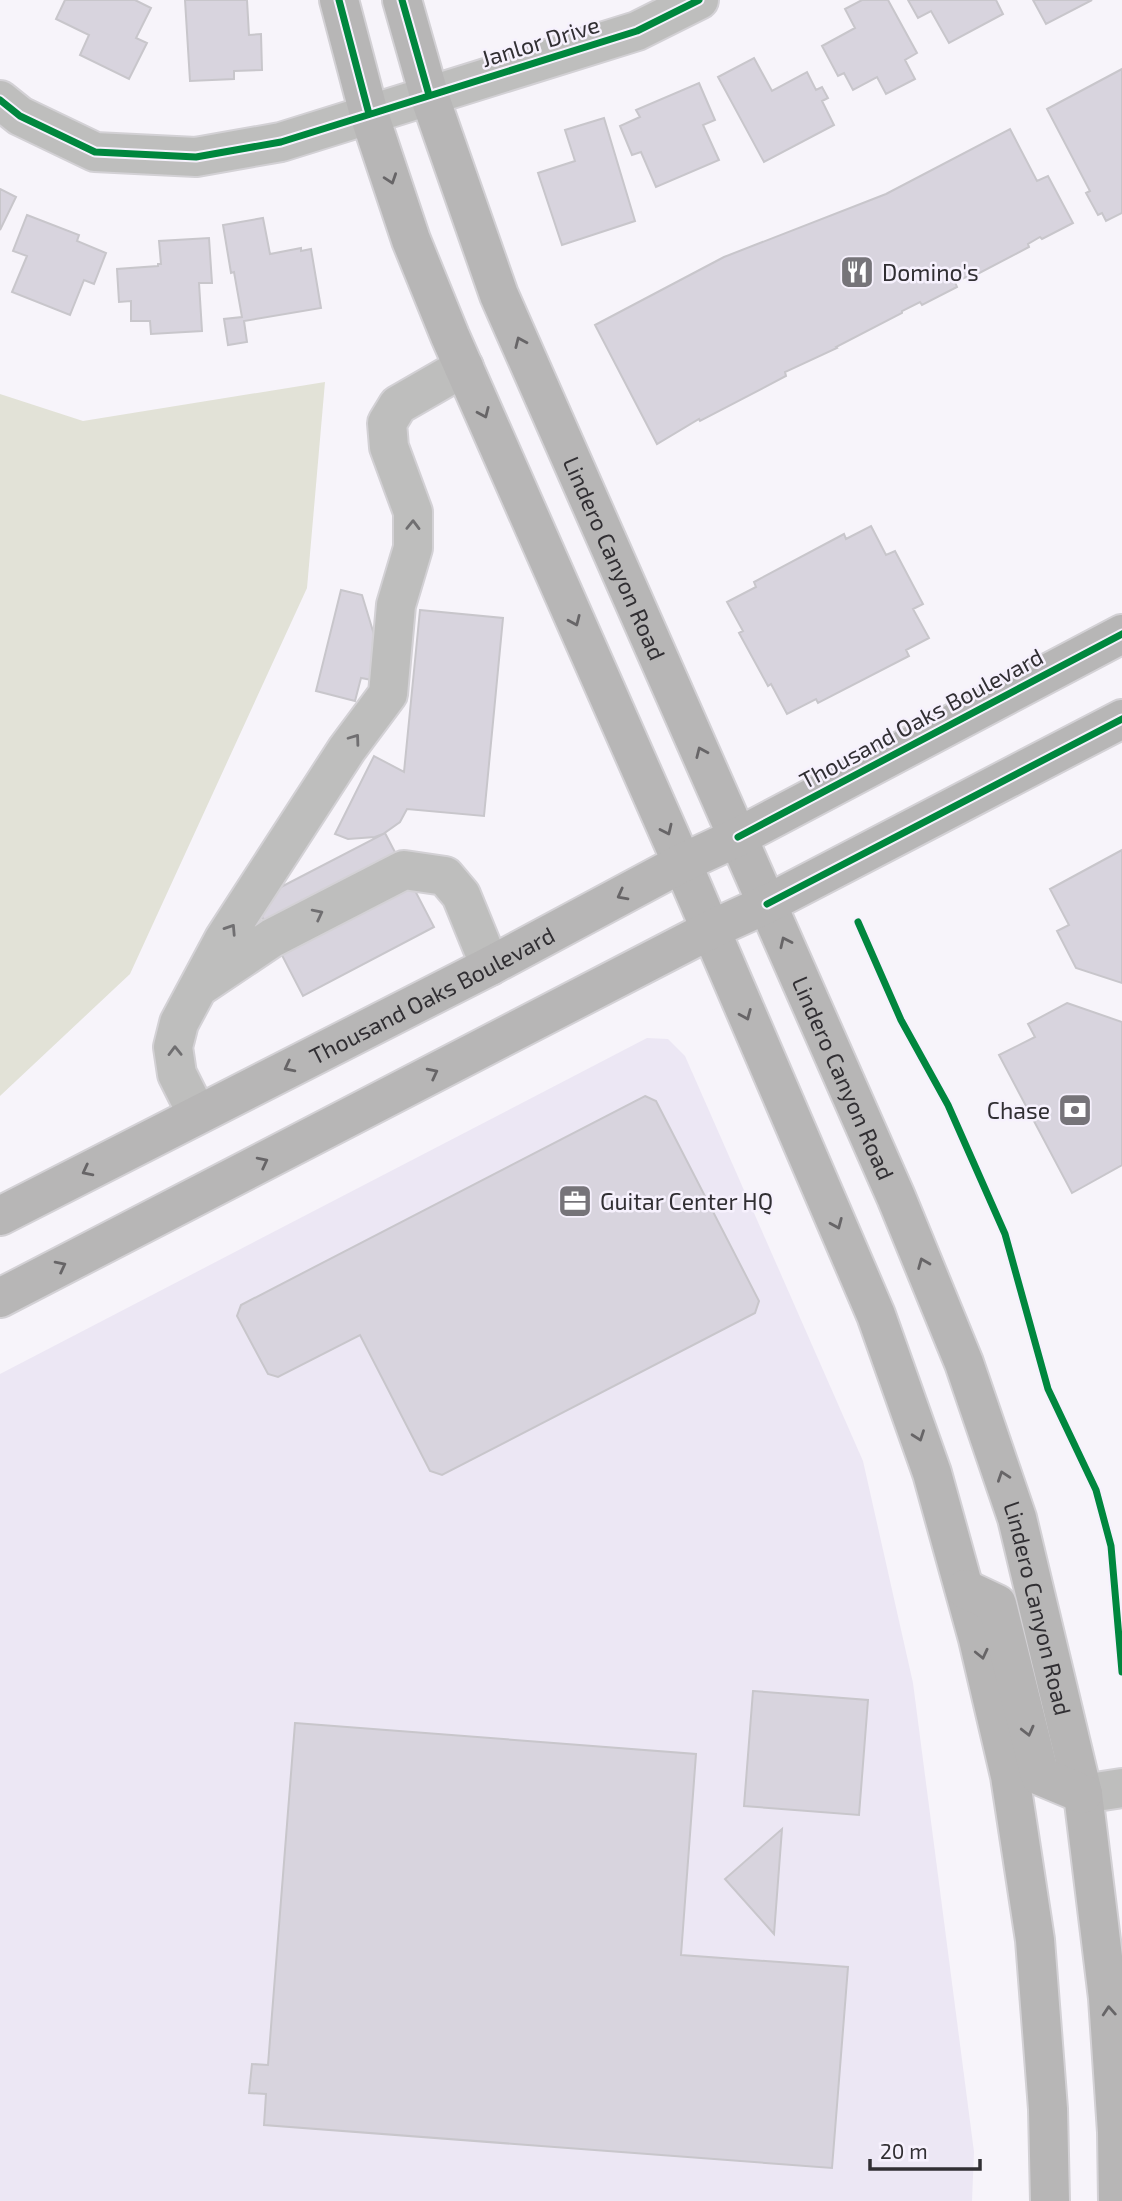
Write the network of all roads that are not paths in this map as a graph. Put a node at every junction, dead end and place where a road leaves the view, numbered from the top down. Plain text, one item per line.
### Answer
1 (339, 0) edge
2 (402, 0) edge
3 (699, 0) edge
4 (429, 95) junction
5 (0, 100) edge
6 (369, 114) junction
7 (464, 367) junction
8 (1122, 634) edge
9 (1122, 719) edge
10 (738, 837) junction
11 (682, 863) junction
12 (767, 904) junction
13 (710, 930) junction
14 (490, 965) junction
15 (197, 989) junction
16 (197, 1114) junction
17 (0, 1216) edge
18 (0, 1298) edge
19 (965, 1589) junction
20 (1122, 1788) edge
21 (1083, 1794) junction
22 (1050, 2201) edge
23 (1118, 2201) edge

1 - 6 main road
2 - 4 main road, Lindero Canyon Road
3 - 4 street, Janlor Drive
4 - 6 street, Janlor Drive
10 -> 4 main road, Lindero Canyon Road
5 - 6 street, Janlor Drive
6 -> 7 main road
7 -> 11 main road
15 -> 7 street
8 - 10 main road, Thousand Oaks Boulevard
9 - 12 main road
10 - 11 main road, Thousand Oaks Boulevard
10 - 12 main road, Lindero Canyon Road
11 - 13 main road
11 -> 14 main road, Thousand Oaks Boulevard
12 - 13 main road
21 -> 12 main road, Lindero Canyon Road
18 -> 13 main road
13 -> 19 main road
15 -> 14 street
14 -> 16 main road, Thousand Oaks Boulevard
16 -> 15 street
16 -> 17 main road, Thousand Oaks Boulevard
19 -> 21 main road
19 -> 22 main road
20 - 21 street
23 -> 21 main road, Lindero Canyon Road

